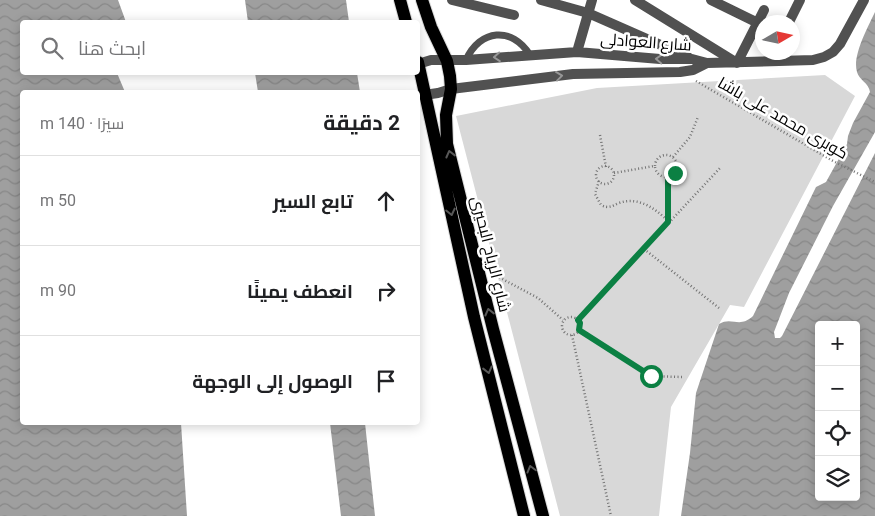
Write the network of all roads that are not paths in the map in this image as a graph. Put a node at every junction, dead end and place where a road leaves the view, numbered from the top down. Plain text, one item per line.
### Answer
1 (400, 0) edge
2 (422, 0) edge
3 (452, 0) edge
4 (541, 0) edge
5 (592, 0) edge
6 (635, 0) edge
7 (711, 0) edge
8 (800, 0) edge
9 (864, 0) edge
10 (557, 2) edge
11 (476, 3) edge
12 (764, 10) dead end
13 (588, 13) junction
14 (514, 15) dead end
15 (762, 15) edge
16 (792, 15) edge
17 (405, 20) edge
18 (755, 22) edge
19 (755, 29) edge
20 (577, 52) junction
21 (530, 55) junction
22 (692, 59) junction
23 (800, 59) edge
24 (466, 60) junction
25 (755, 60) edge
26 (446, 61) junction
27 (420, 63) edge
28 (737, 63) junction
29 (707, 64) junction
30 (420, 74) edge
31 (451, 88) junction
32 (424, 95) junction
33 (524, 516) edge
34 (543, 516) edge

1 - 17 main road
2 - 26 main road, شارع الرياح البحيرى
3 - 11 street
4 - 10 street
5 - 13 street
6 - 28 street
7 - 18 street
8 - 16 street
9 - 23 street
10 - 13 street
11 - 14 street
12 - 15 street
13 - 20 street
13 - 22 street
19 - 28 street
20 - 21 street, شارع العوادلى
22 -> 20 street, شارع العوادلى
21 -> 24 street, شارع العوادلى
21 - 24 lane
22 - 29 street, شارع العوادلى
24 - 26 street, شارع العوادلى
25 - 28 street
26 - 27 street, شارع العوادلى
26 - 31 main road, شارع الرياح البحيرى
28 - 29 street
31 -> 29 street, شارع العوادلى
30 - 32 main road, شارع الرياح البحيرى
31 - 32 street, شارع العوادلى
34 -> 31 main road, شارع الرياح البحيرى
32 -> 33 main road, شارع الرياح البحيرى

